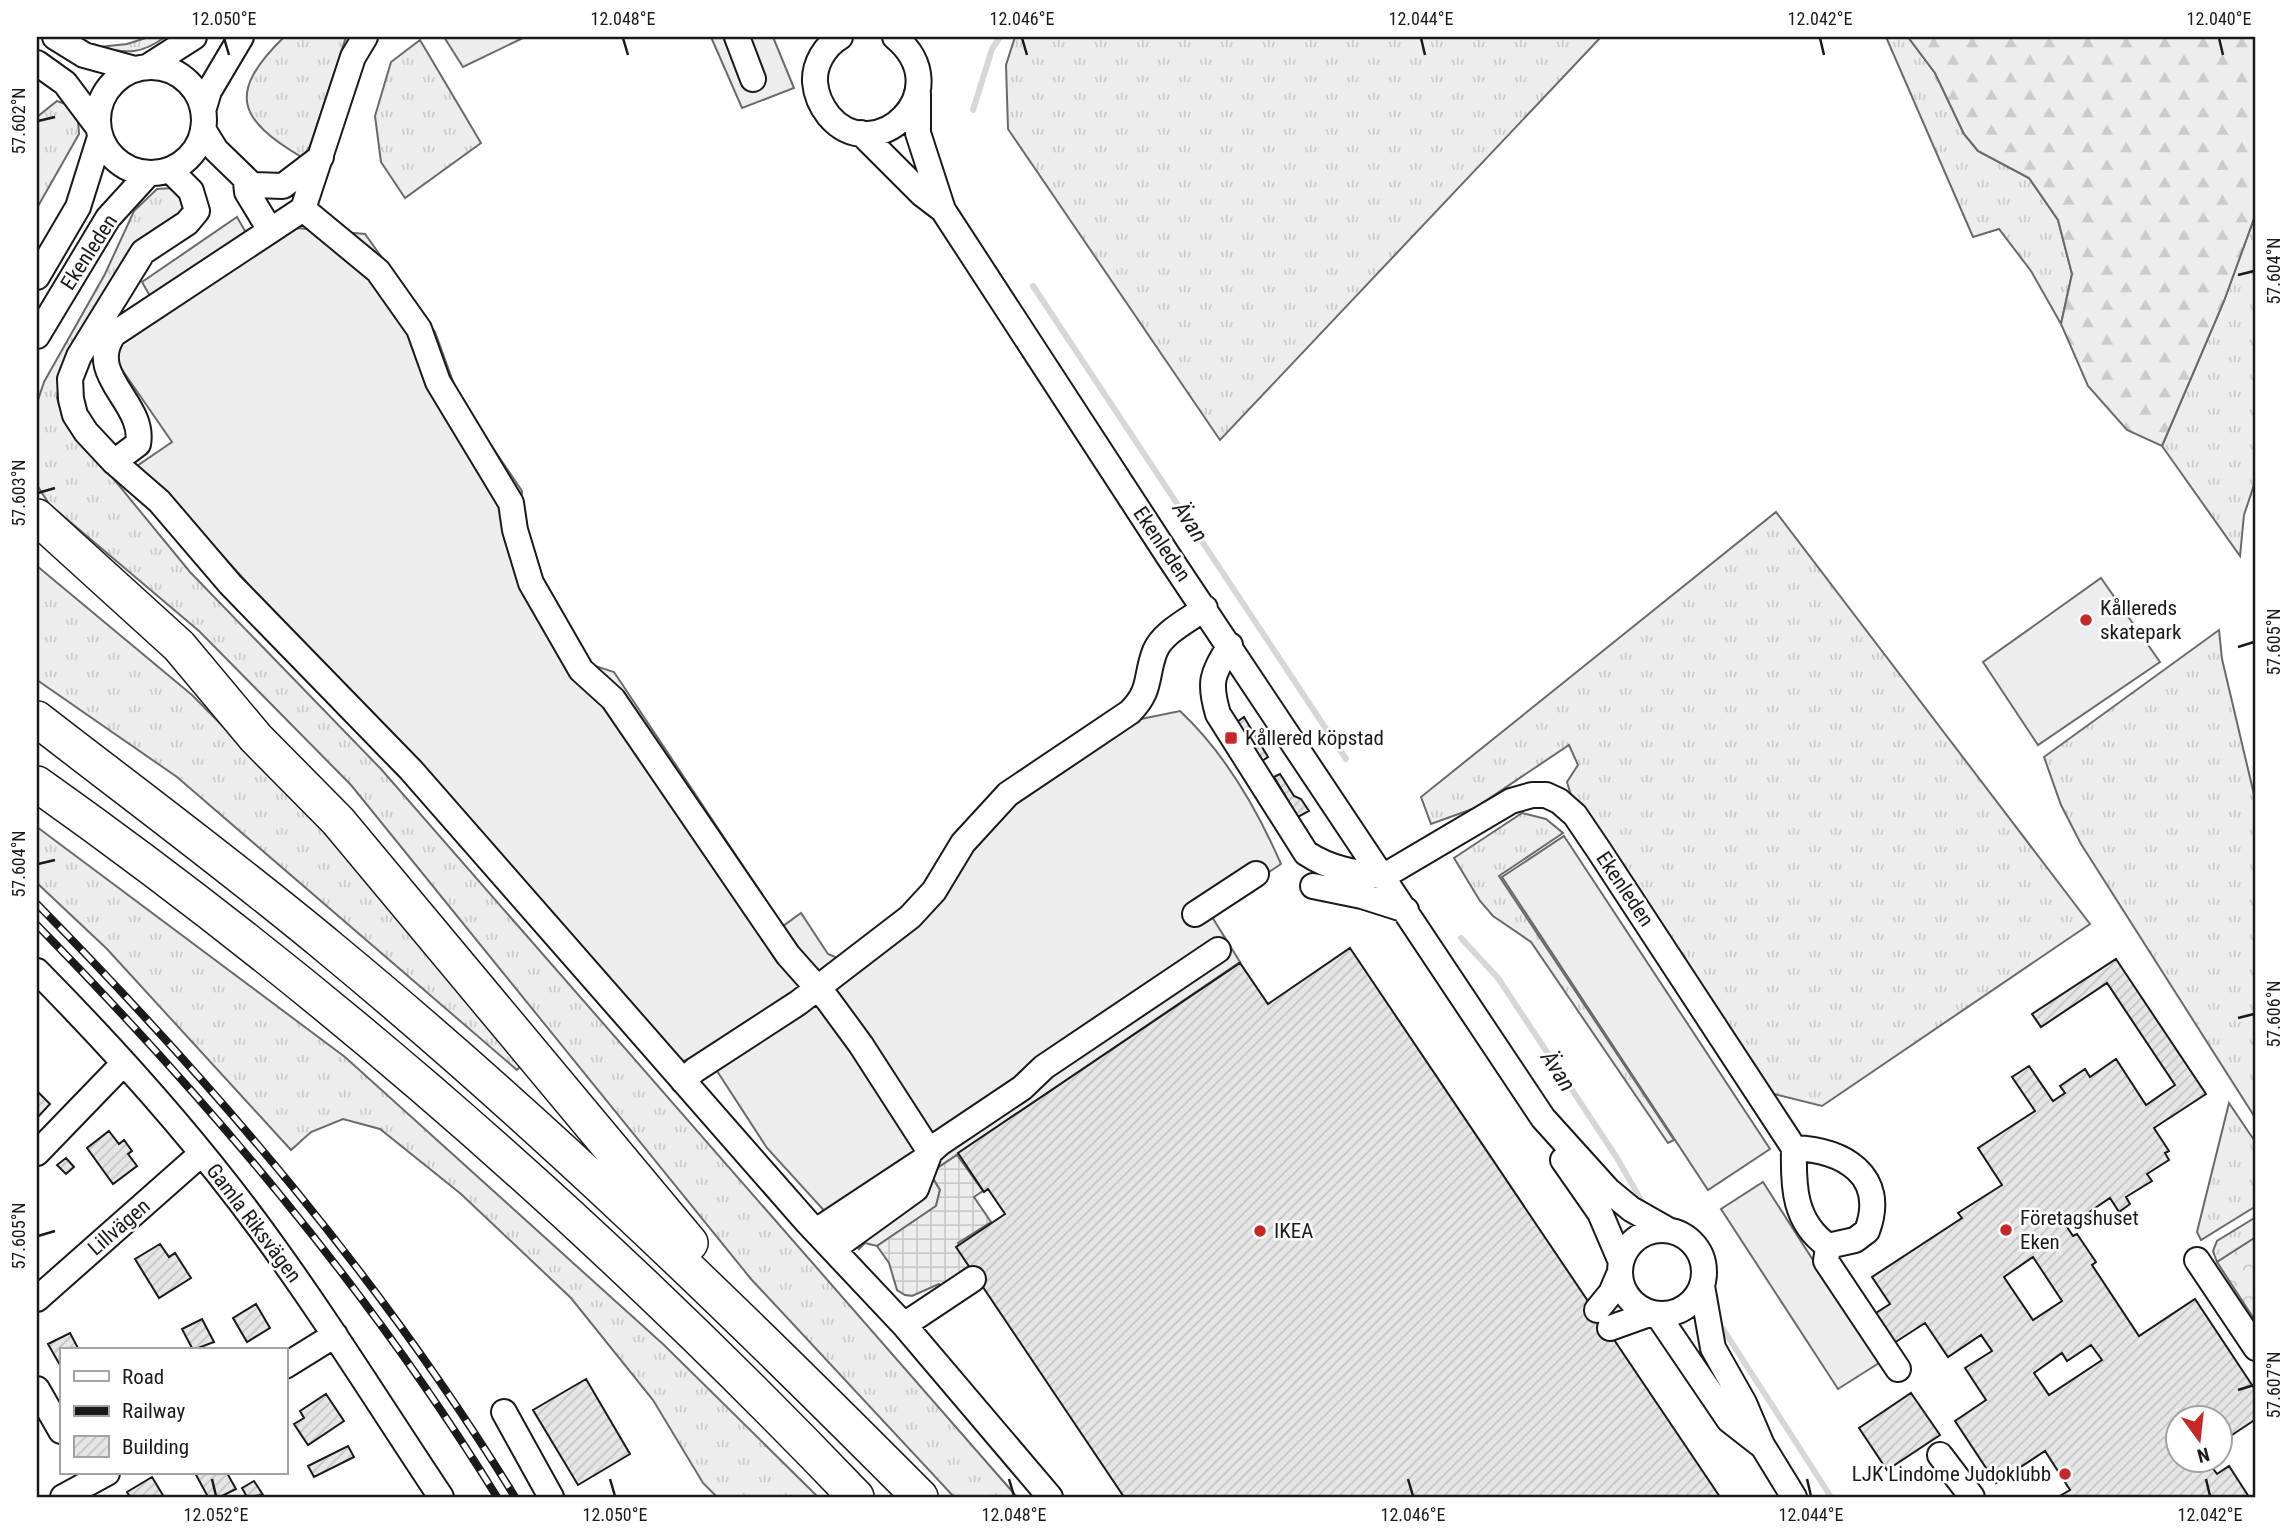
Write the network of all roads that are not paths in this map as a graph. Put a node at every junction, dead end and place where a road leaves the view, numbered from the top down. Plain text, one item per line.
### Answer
1 (40, 37) edge
2 (55, 37) edge
3 (194, 37) edge
4 (240, 37) edge
5 (365, 37) edge
6 (737, 37) edge
7 (811, 37) edge
8 (840, 37) edge
9 (895, 37) edge
10 (37, 47) edge
11 (37, 63) edge
12 (141, 69) junction
13 (753, 79) dead end
14 (815, 79) junction
15 (918, 94) junction
16 (203, 120) junction
17 (99, 132) junction
18 (861, 133) junction
19 (321, 157) junction
20 (159, 172) junction
21 (246, 182) junction
22 (303, 209) junction
23 (943, 210) junction
24 (271, 230) junction
25 (37, 277) edge
26 (37, 336) edge
27 (114, 462) junction
28 (37, 517) edge
29 (37, 549) edge
30 (1205, 608) junction
31 (1230, 645) junction
32 (37, 719) edge
33 (246, 726) junction
34 (37, 783) edge
35 (1256, 874) dead end
36 (1384, 876) junction
37 (1312, 886) dead end
38 (1406, 910) junction
39 (1195, 914) dead end
40 (1219, 950) dead end
41 (37, 971) edge
42 (818, 988) junction
43 (123, 1064) junction
44 (683, 1081) junction
45 (1543, 1118) junction
46 (1794, 1148) junction
47 (37, 1153) edge
48 (201, 1154) junction
49 (929, 1155) junction
50 (1668, 1230) junction
51 (824, 1240) junction
52 (1828, 1246) junction
53 (2197, 1260) dead end
54 (1620, 1267) junction
55 (973, 1279) dead end
56 (1702, 1286) junction
57 (37, 1299) edge
58 (1654, 1313) junction
59 (904, 1325) junction
60 (335, 1335) junction
61 (2256, 1348) edge
62 (287, 1365) edge
63 (1898, 1368) dead end
64 (799, 1376) junction
65 (37, 1389) edge
66 (504, 1412) dead end
67 (60, 1429) edge
68 (1762, 1445) junction
69 (1940, 1454) dead end
70 (95, 1481) edge
71 (63, 1497) edge
72 (441, 1497) edge
73 (551, 1497) edge
74 (856, 1497) edge
75 (920, 1497) edge
76 (1050, 1497) edge
77 (1794, 1497) edge
78 (1972, 1497) edge

1 - 10 street
2 - 12 street
3 - 12 street
4 - 16 street
5 - 19 street
6 - 13 street
7 - 14 street
8 - 14 street
9 - 15 street, Ekenleden
11 - 17 street
12 - 16 street
12 - 17 street
14 - 18 street, Ekenleden
15 - 18 street
15 - 23 street, Ekenleden
16 - 20 street
16 - 21 street
17 - 20 street
17 - 25 street, Ekenleden
18 - 23 street, Ekenleden
19 - 21 street
19 - 22 street
20 - 26 street, Ekenleden
20 - 27 street
21 - 24 street
22 - 24 street
22 - 42 street
23 - 30 street, Ekenleden
24 - 27 street
27 - 44 street
28 - 33 highway
29 - 33 highway
30 - 31 street, Ekenleden
30 - 42 street
31 - 36 street, Ekenleden
31 - 36 street
32 - 64 highway
33 - 64 highway
34 - 74 highway
35 - 39 street
36 - 38 street, Ekenleden
36 - 46 street, Ekenleden
37 - 38 street
38 - 45 street, Ekenleden
40 - 49 street
41 - 43 street, Gamla Riksvägen
42 - 44 street
42 - 49 street
43 - 47 street
43 - 48 street, Gamla Riksvägen
44 - 51 street
45 - 50 street, Ekenleden
45 - 54 street, Ekenleden
46 - 52 street
46 - 52 street
48 - 57 street, Lillvägen
48 - 60 street, Gamla Riksvägen
49 - 51 street
50 - 54 street
50 - 56 street, Ekenleden
51 - 59 street
52 - 63 street
53 - 61 street
54 - 58 street, Ekenleden
54 - 58 street
55 - 59 street
56 - 58 street
56 - 68 street, Ekenleden
58 - 68 street, Ekenleden
59 - 76 street
60 - 62 street
60 - 72 street, Gamla Riksvägen
64 - 75 highway
65 - 67 street
66 - 73 street
68 - 77 street, Ekenleden
69 - 78 street
70 - 71 street

